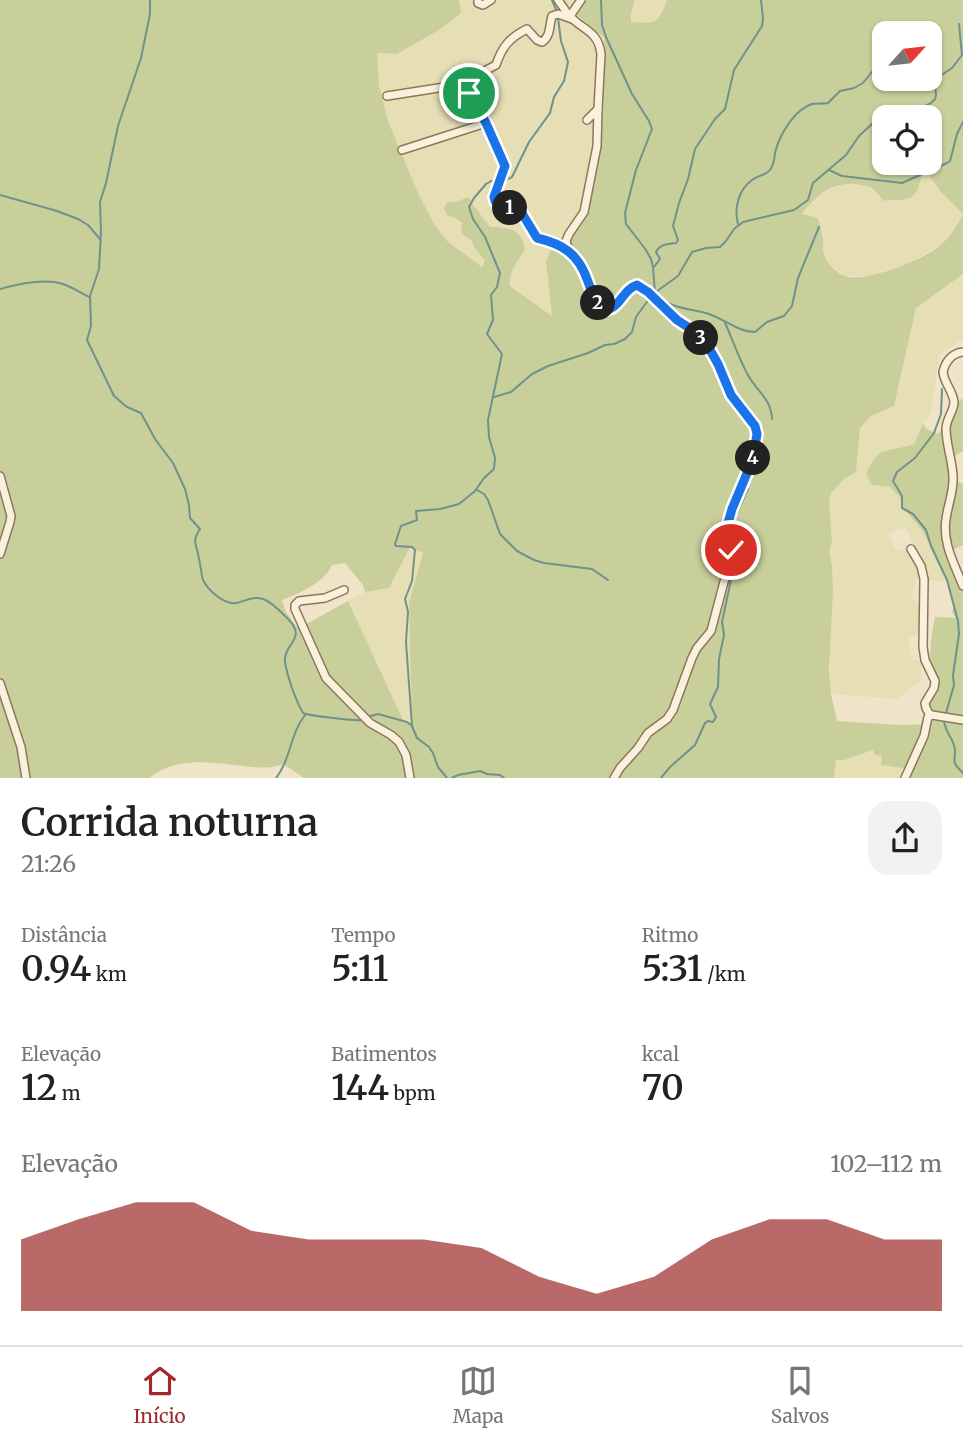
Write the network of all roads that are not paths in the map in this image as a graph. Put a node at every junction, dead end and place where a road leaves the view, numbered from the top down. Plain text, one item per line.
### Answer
1 (478, 0) edge
2 (491, 0) edge
3 (558, 0) edge
4 (581, 0) edge
5 (571, 18) junction
6 (468, 78) junction
7 (387, 96) dead end
8 (598, 109) junction
9 (587, 120) dead end
10 (486, 123) junction
11 (402, 150) dead end
12 (569, 251) junction
13 (963, 352) edge
14 (0, 477) edge
15 (912, 549) dead end
16 (0, 554) edge
17 (963, 586) edge
18 (344, 590) dead end
19 (0, 683) edge
20 (930, 715) junction
21 (963, 719) edge
22 (26, 778) edge
23 (410, 778) edge
24 (614, 778) edge
25 (905, 778) edge

1 - 2 street
3 - 5 street
4 - 5 street
5 - 6 street
5 - 8 street
6 - 7 street
6 - 10 street
8 - 9 street
8 - 12 street
10 - 11 street
10 - 12 street
12 - 24 street
13 - 17 street
14 - 16 street
15 - 20 street
18 - 23 street
19 - 22 street
20 - 21 street
20 - 25 street

